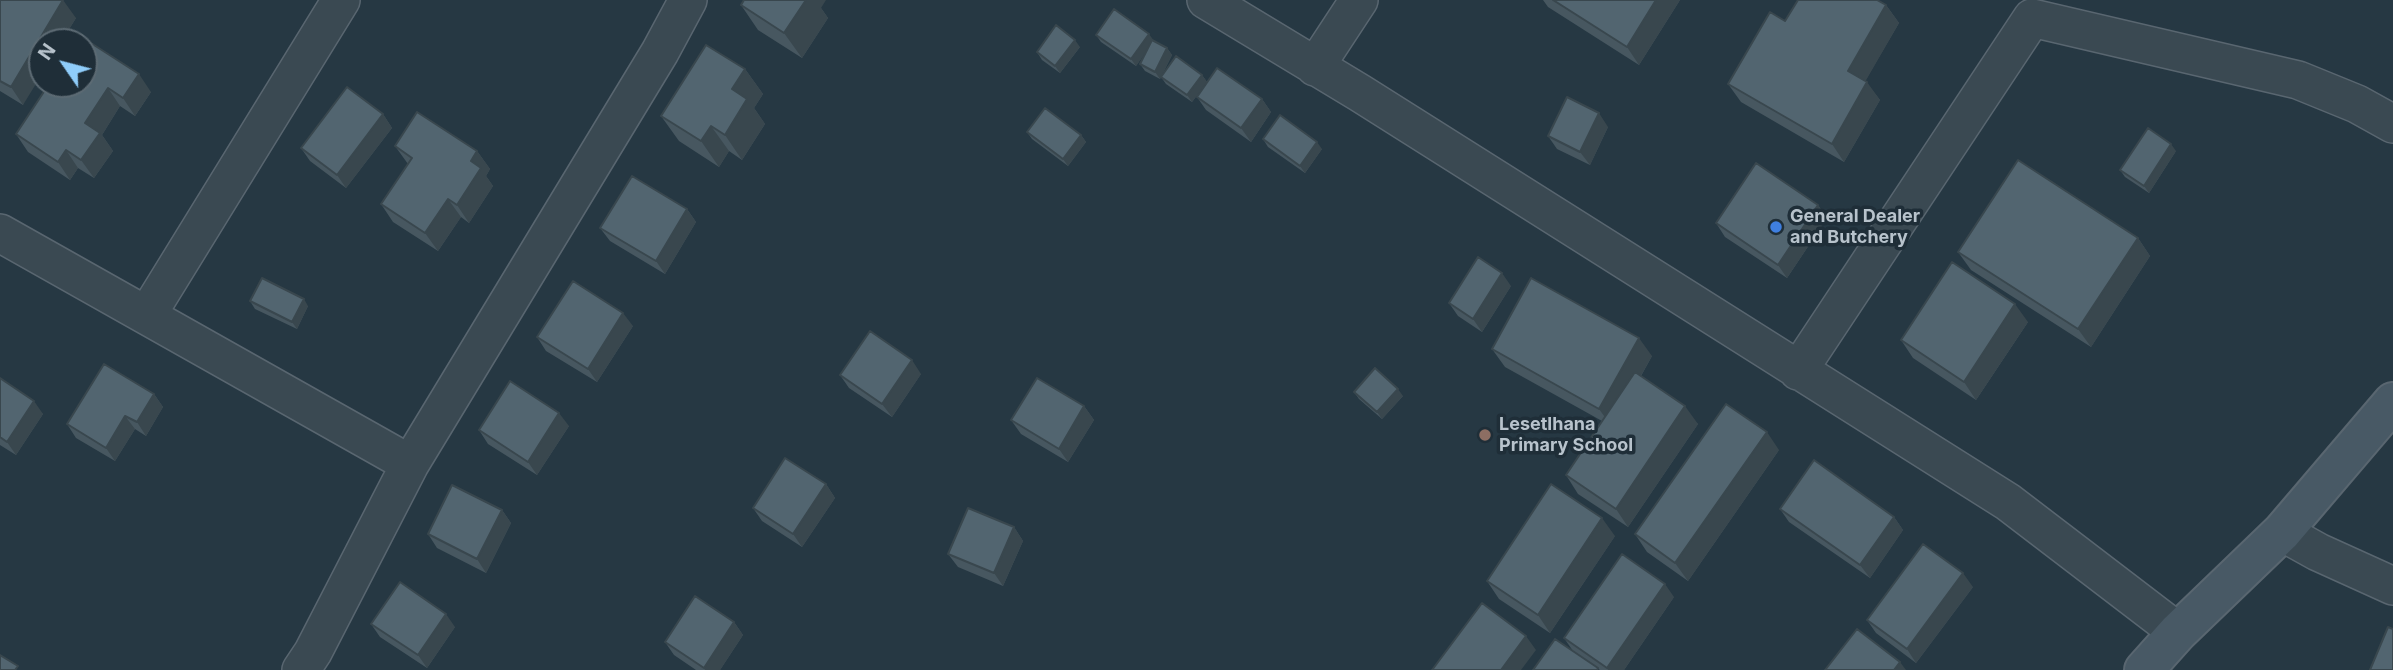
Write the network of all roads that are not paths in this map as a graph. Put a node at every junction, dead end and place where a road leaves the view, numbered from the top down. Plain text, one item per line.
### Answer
1 (341, 0) edge
2 (688, 0) edge
3 (1206, 0) edge
4 (1359, 0) edge
5 (2045, 9) edge
6 (1315, 67) junction
7 (2393, 124) edge
8 (0, 233) edge
9 (146, 316) junction
10 (1798, 371) junction
11 (2393, 402) edge
12 (410, 464) junction
13 (2282, 533) junction
14 (2393, 586) edge
15 (2178, 632) junction
16 (301, 670) edge
17 (2144, 670) edge

1 - 9 street
2 - 12 street
3 - 6 street
4 - 6 street
5 - 7 street
5 - 10 street
6 - 10 street
8 - 9 street
9 - 12 street
10 - 15 street
11 - 13 street
12 - 16 street
13 - 14 street
13 - 15 street
15 - 17 street

